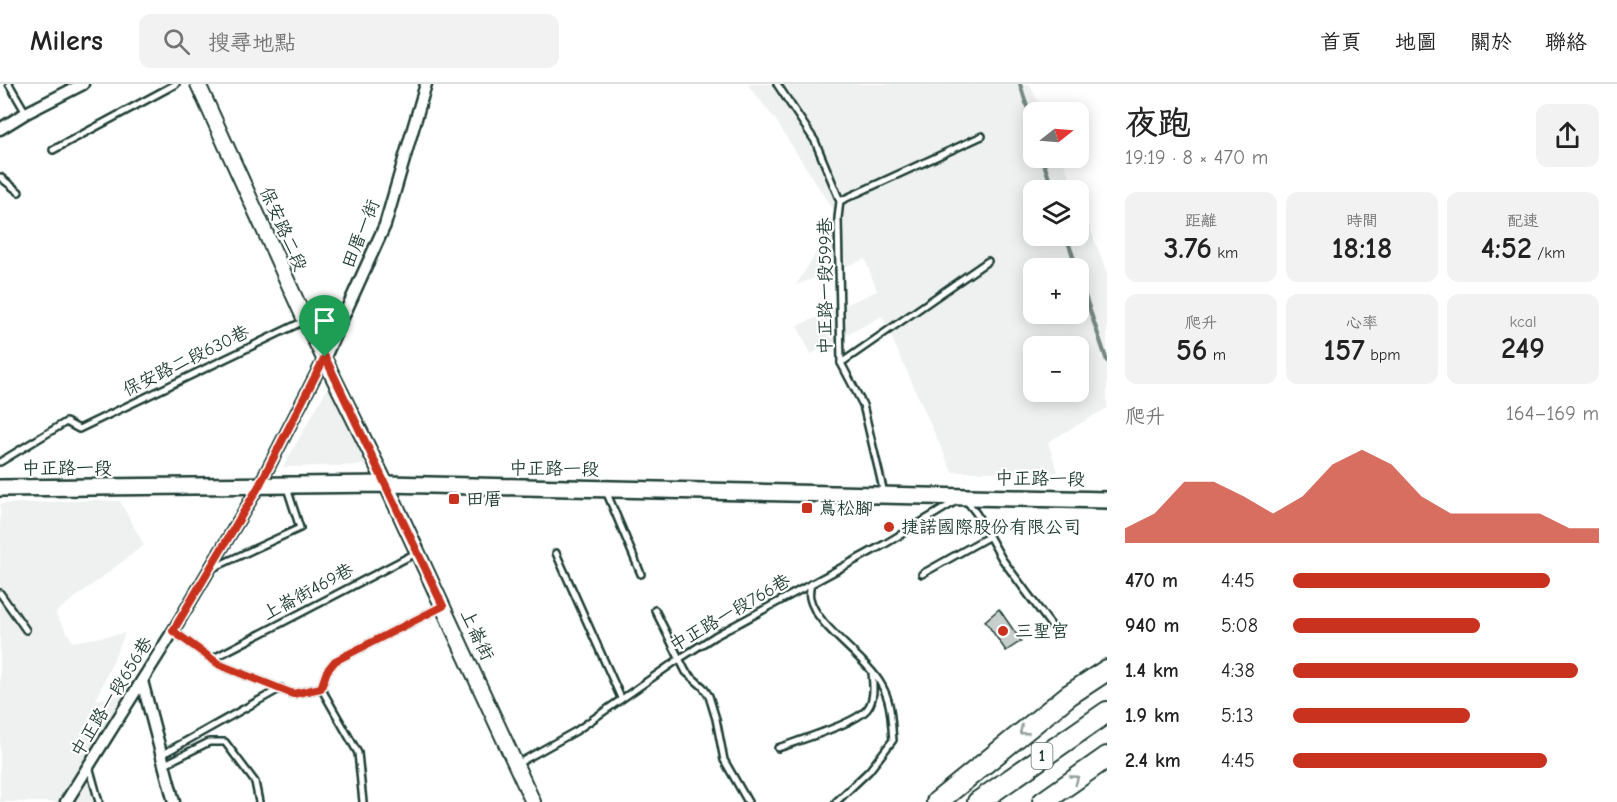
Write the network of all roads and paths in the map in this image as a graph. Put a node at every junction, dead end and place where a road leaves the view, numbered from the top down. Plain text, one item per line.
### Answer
1 (9, 84) edge
2 (83, 84) edge
3 (176, 84) edge
4 (198, 84) edge
5 (426, 84) edge
6 (777, 84) edge
7 (26, 113) junction
8 (0, 129) edge
9 (982, 136) dead end
10 (53, 150) dead end
11 (0, 177) edge
12 (20, 192) dead end
13 (840, 201) junction
14 (988, 261) dead end
15 (305, 320) junction
16 (325, 357) junction
17 (841, 363) junction
18 (0, 462) edge
19 (386, 484) junction
20 (259, 486) junction
21 (287, 486) junction
22 (0, 488) edge
23 (605, 489) junction
24 (885, 496) junction
25 (963, 497) junction
26 (1107, 500) edge
27 (988, 537) junction
28 (418, 552) junction
29 (556, 553) dead end
30 (210, 569) junction
31 (641, 574) dead end
32 (922, 574) dead end
33 (811, 584) junction
34 (0, 593) edge
35 (443, 606) junction
36 (656, 610) dead end
37 (1053, 628) dead end
38 (26, 630) dead end
39 (173, 631) junction
40 (679, 658) junction
41 (212, 659) junction
42 (1107, 660) edge
43 (1107, 670) edge
44 (872, 671) junction
45 (142, 681) junction
46 (281, 688) junction
47 (321, 688) junction
48 (1069, 695) junction
49 (621, 698) junction
50 (1107, 712) edge
51 (778, 748) dead end
52 (1107, 757) edge
53 (164, 759) junction
54 (517, 764) junction
55 (89, 765) junction
56 (66, 802) edge
57 (99, 802) edge
58 (174, 802) edge
59 (259, 802) edge
60 (363, 802) edge
61 (533, 802) edge
62 (748, 802) edge
63 (836, 802) edge
64 (937, 802) edge
65 (978, 802) edge
66 (1043, 802) edge

1 - 7 lane
2 - 7 street
3 - 10 lane
4 - 15 street, 保安路二段
5 - 16 street, 田厝一街
6 - 13 lane, 中正路一段599巷
7 - 8 street
9 - 13 lane
11 - 12 lane
13 - 17 lane, 中正路一段599巷
14 - 17 lane
15 - 16 street, 保安路二段
15 - 18 lane, 保安路二段630巷
16 - 19 street, 保安路二段
16 - 20 street, 田厝一街
17 - 24 lane, 中正路一段599巷
19 - 21 main road, 中正路一段
19 - 23 main road, 中正路一段
19 - 28 street, 上崙街
20 - 21 main road, 中正路一段
20 - 22 main road, 中正路一段
20 - 30 street, 中正路一段656巷
21 - 30 lane
23 - 24 main road, 中正路一段
23 - 31 lane
24 - 25 main road, 中正路一段
25 - 26 main road, 中正路一段
25 - 27 lane
25 - 33 lane, 中正路一段766巷
27 - 32 lane
27 - 37 lane
28 - 35 street, 上崙街
28 - 41 lane, 上崙街469巷
29 - 49 lane
30 - 39 street, 中正路一段656巷
33 - 40 lane, 中正路一段766巷
33 - 44 lane
34 - 38 lane
35 - 47 lane
35 - 54 street, 上崙街
36 - 40 lane
39 - 41 lane
39 - 45 street, 中正路一段656巷
40 - 49 lane, 中正路一段766巷
40 - 62 lane
41 - 46 lane
42 - 48 highway
43 - 48 highway
44 - 51 lane
44 - 63 lane
45 - 53 street
45 - 55 street, 中正路一段656巷
46 - 47 lane
46 - 53 lane
47 - 60 lane
48 -> 64 highway
49 - 54 lane, 中正路一段766巷
50 - 65 highway, 1
66 -> 52 highway, 1
53 - 58 street
53 - 59 lane
54 - 61 street, 上崙街
55 - 56 street, 中正路一段656巷
55 - 57 lane

